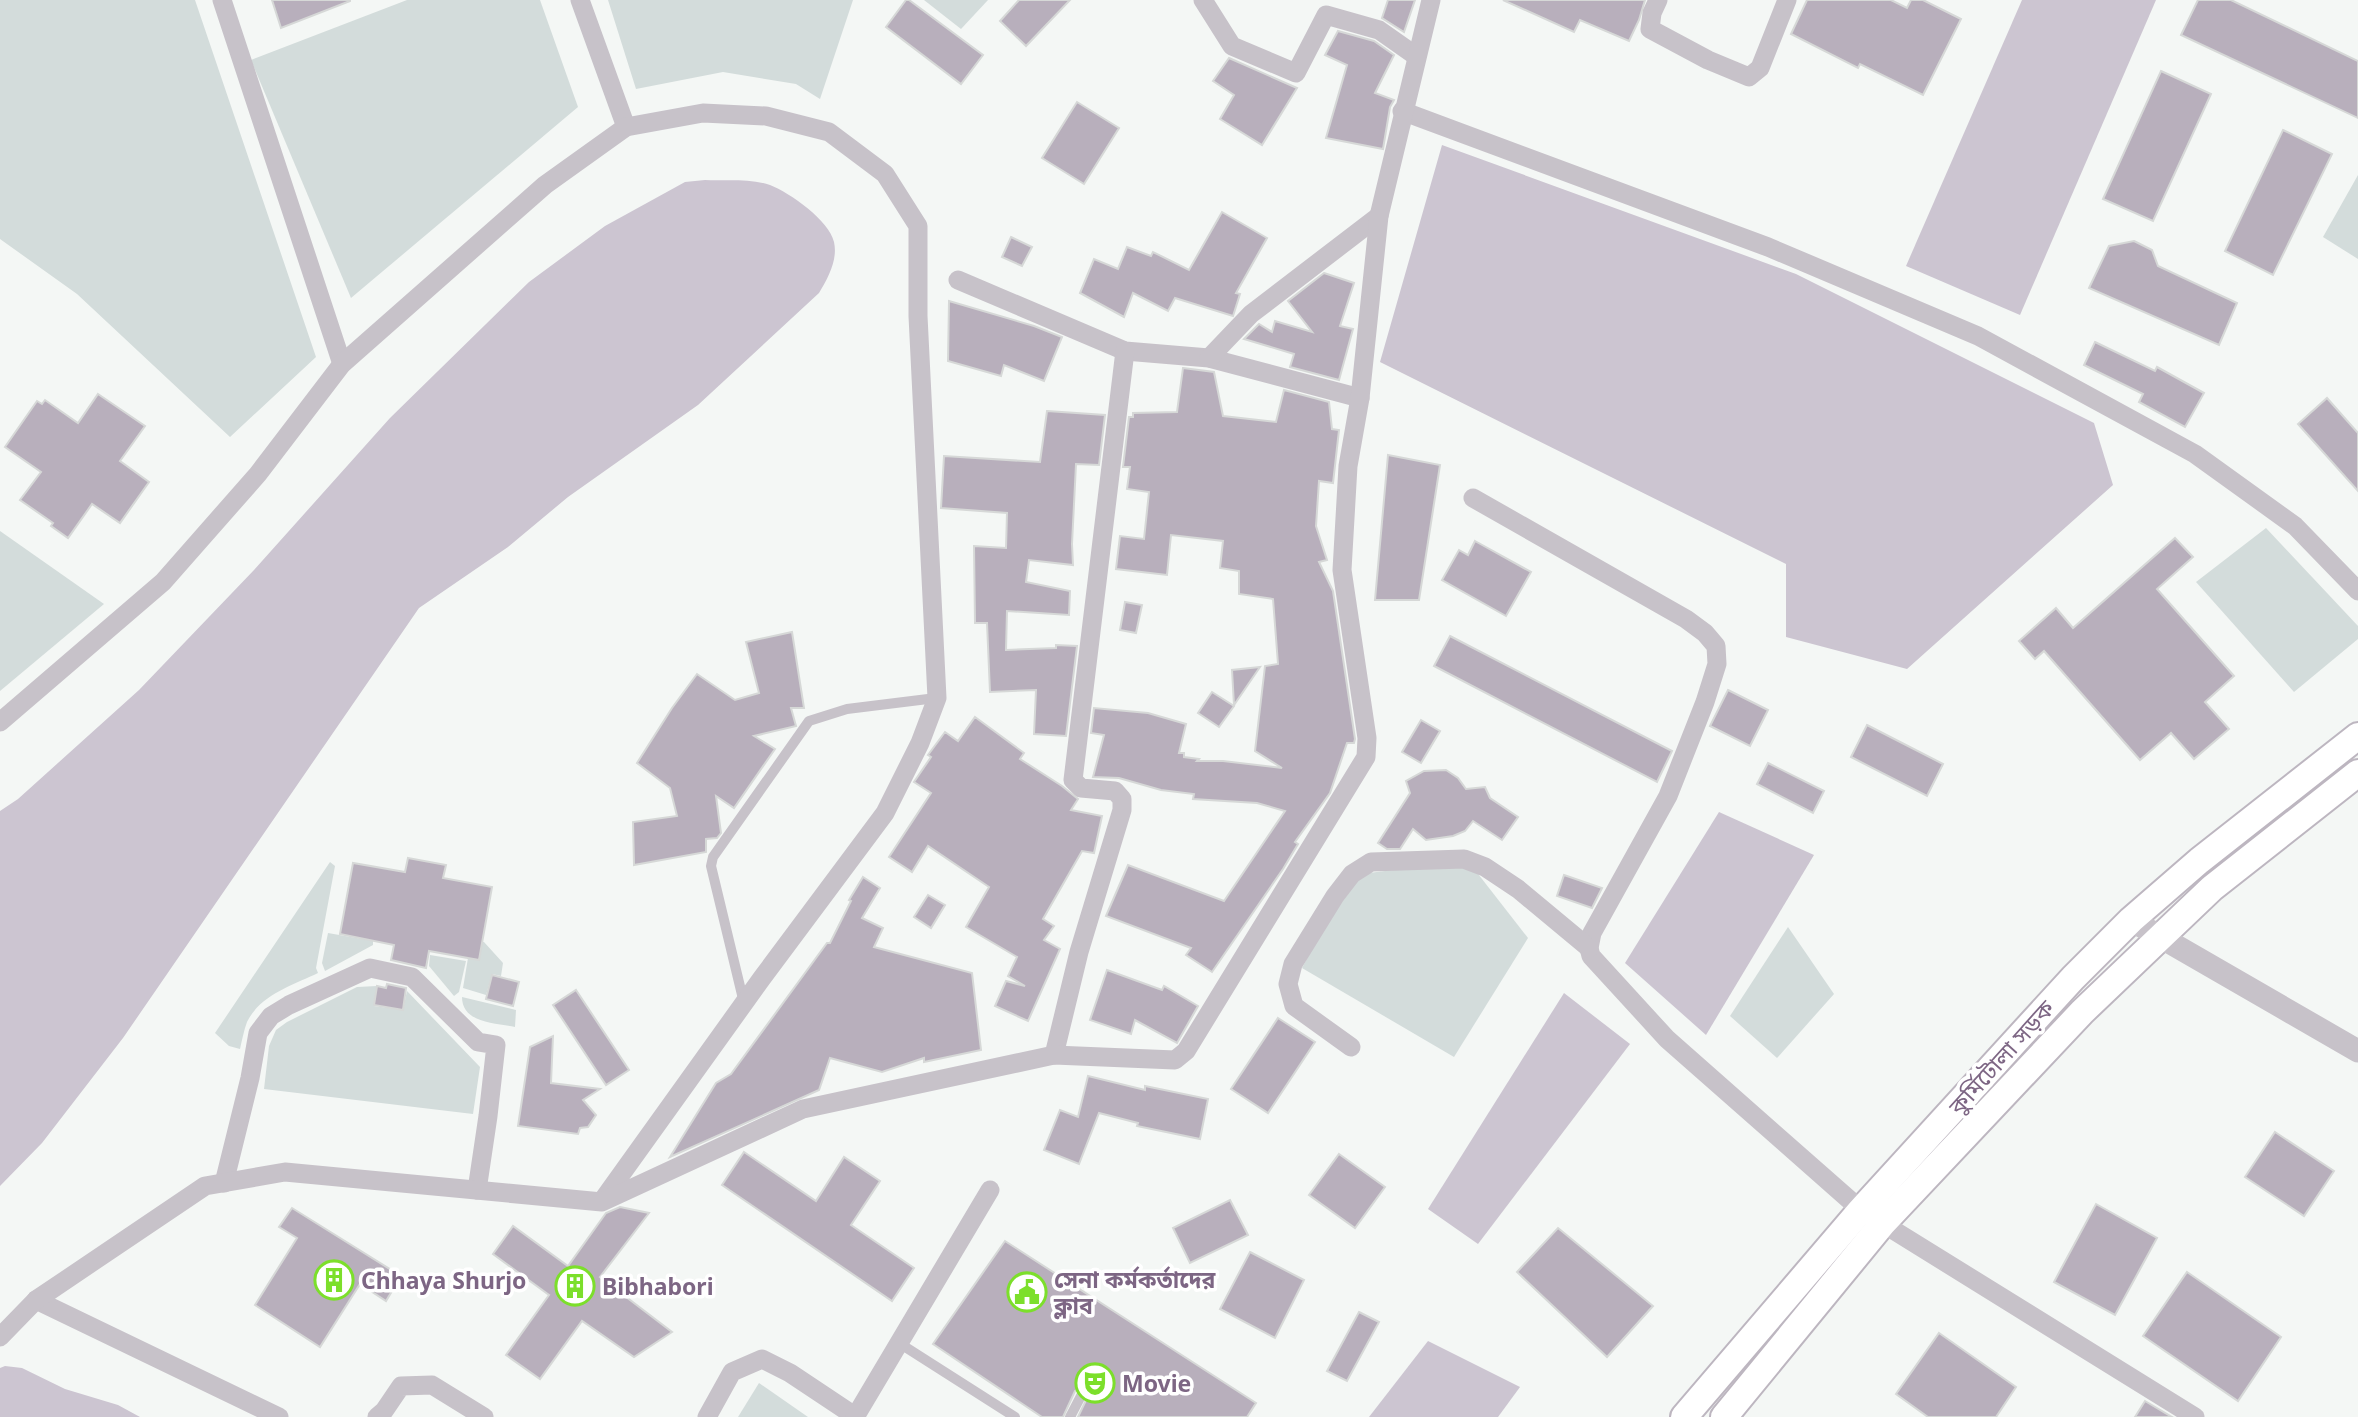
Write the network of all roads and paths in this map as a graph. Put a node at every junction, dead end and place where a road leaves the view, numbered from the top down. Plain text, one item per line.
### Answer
1 (222, 0) edge
2 (580, 0) edge
3 (1203, 0) edge
4 (1431, 0) edge
5 (1658, 0) edge
6 (1787, 0) edge
7 (1416, 56) junction
8 (1402, 111) junction
9 (626, 127) junction
10 (1378, 216) junction
11 (958, 280) dead end
12 (1125, 351) junction
13 (1209, 358) junction
14 (342, 364) junction
15 (1360, 398) junction
16 (1473, 498) dead end
17 (2358, 591) edge
18 (937, 698) junction
19 (0, 722) edge
20 (2358, 736) edge
21 (2358, 773) edge
22 (2131, 920) junction
23 (2160, 937) junction
24 (1589, 948) junction
25 (744, 1003) junction
26 (1351, 1046) dead end
27 (2358, 1051) edge
28 (1054, 1055) junction
29 (224, 1183) junction
30 (477, 1190) junction
31 (990, 1190) dead end
32 (602, 1202) junction
33 (1872, 1217) junction
34 (36, 1300) junction
35 (0, 1337) edge
36 (899, 1343) junction
37 (1082, 1394) dead end
38 (279, 1417) edge
39 (377, 1417) edge
40 (484, 1417) edge
41 (707, 1417) edge
42 (856, 1417) edge
43 (1015, 1417) edge
44 (1070, 1417) edge
45 (1684, 1417) edge
46 (1724, 1417) edge
47 (2195, 1417) edge

1 - 14 street
2 - 9 street
3 - 7 street
4 - 7 street
5 - 6 street
7 - 8 street
8 - 10 street
8 - 17 street
9 - 14 street
9 - 18 street
10 - 13 street
10 - 15 street
11 - 12 street
12 - 13 street
12 - 28 street
13 - 15 street
14 - 19 street
15 - 28 street
16 - 24 street
18 - 25 street
18 - 25 lane
20 - 22 main road, কুর্মিটোলা সড়ক
21 - 23 main road, কুর্মিটোলা সড়ক
22 - 23 street
22 - 33 main road, কুর্মিটোলা সড়ক
23 - 27 street
23 - 33 main road, কুর্মিটোলা সড়ক
24 - 26 street
24 - 33 street
25 - 32 street
28 - 32 street
29 - 30 street
29 - 30 street
29 - 34 street
30 - 32 street
31 - 36 street
33 - 45 main road, কুর্মিটোলা সড়ক
33 - 46 main road, কুর্মিটোলা সড়ক
33 - 47 street
34 - 35 street
34 - 38 street
36 - 42 street
36 - 43 lane
37 - 44 lane
39 - 40 street
41 - 42 street

